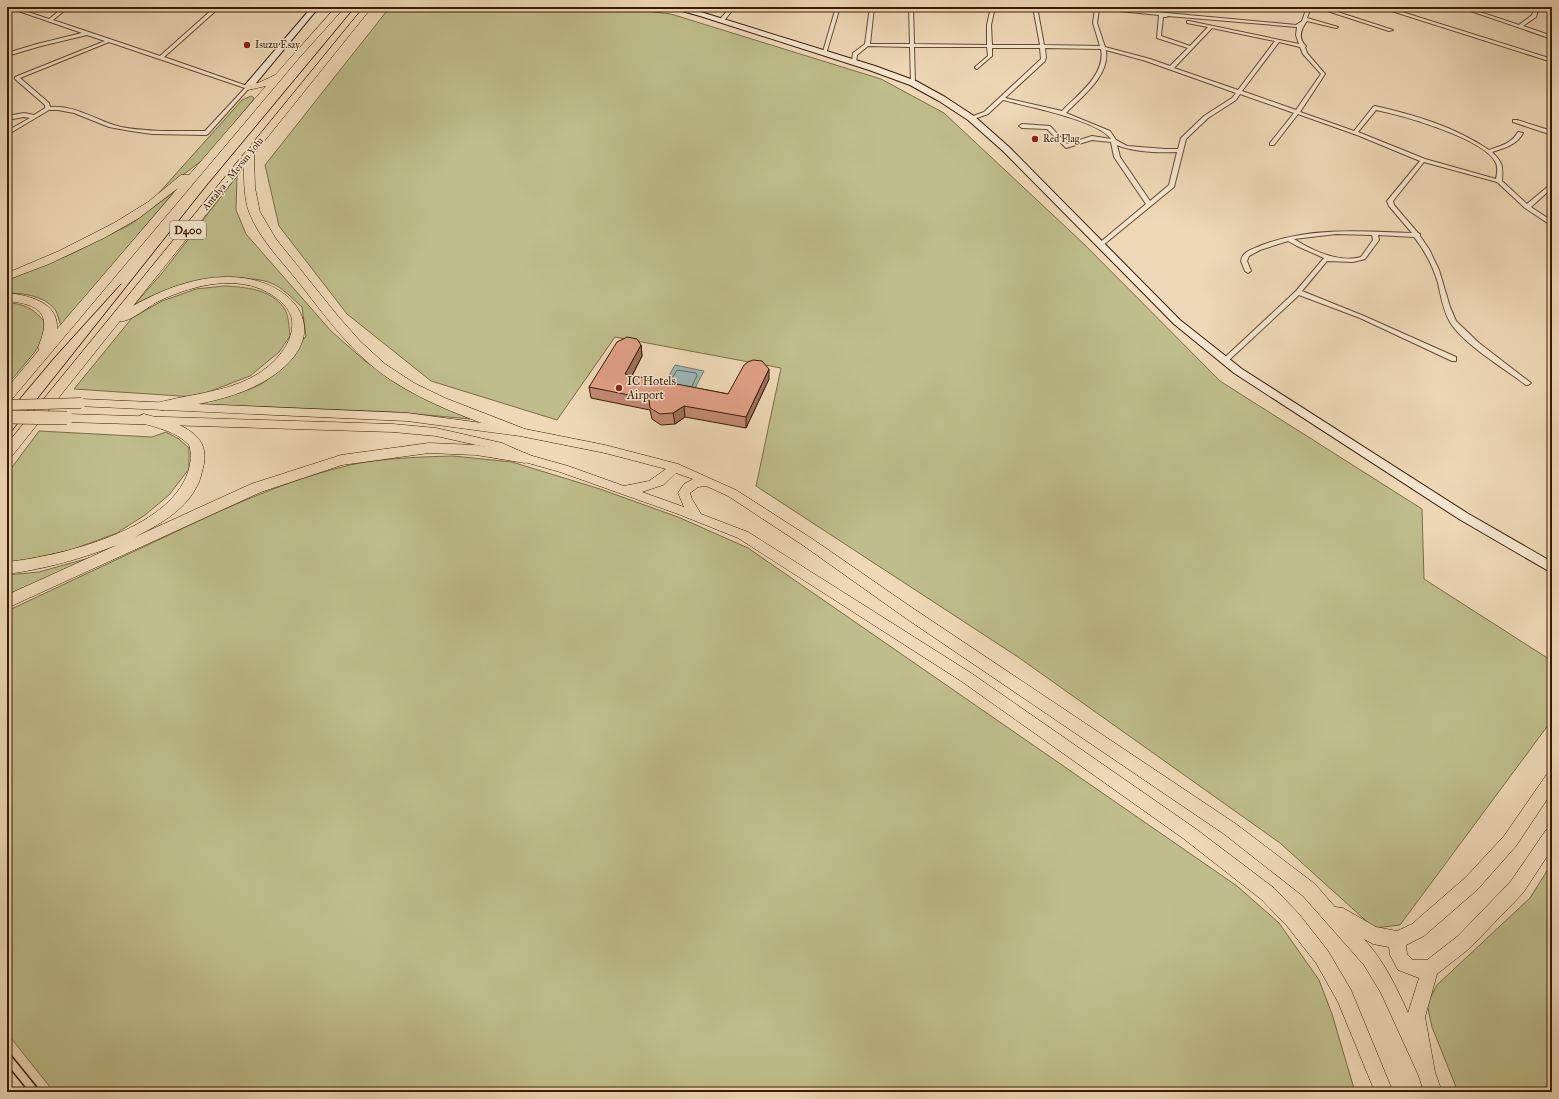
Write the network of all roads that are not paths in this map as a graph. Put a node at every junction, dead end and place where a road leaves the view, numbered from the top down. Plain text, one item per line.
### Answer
1 (9, 7) edge
2 (67, 7) edge
3 (218, 7) edge
4 (316, 7) edge
5 (333, 7) edge
6 (341, 7) edge
7 (368, 7) edge
8 (379, 7) edge
9 (671, 7) edge
10 (733, 7) edge
11 (838, 7) edge
12 (872, 7) edge
13 (911, 7) edge
14 (993, 7) edge
15 (1035, 7) edge
16 (1086, 7) edge
17 (1309, 7) edge
18 (1317, 7) edge
19 (1381, 7) edge
20 (1461, 7) edge
21 (1537, 7) edge
22 (1097, 8) edge
23 (1161, 15) junction
24 (1305, 19) junction
25 (50, 20) junction
26 (720, 20) junction
27 (1300, 25) junction
28 (1211, 27) junction
29 (1336, 27) dead end
30 (1519, 27) junction
31 (1391, 30) dead end
32 (89, 33) junction
33 (1552, 38) edge
34 (110, 40) junction
35 (1277, 42) junction
36 (867, 45) junction
37 (912, 46) junction
38 (990, 46) junction
39 (1304, 46) junction
40 (1041, 47) junction
41 (1103, 48) junction
42 (1191, 48) junction
43 (824, 54) junction
44 (7, 55) edge
45 (296, 56) junction
46 (160, 57) junction
47 (1552, 61) edge
48 (854, 62) junction
49 (977, 68) dead end
50 (1171, 68) junction
51 (279, 76) junction
52 (308, 83) junction
53 (914, 83) junction
54 (248, 87) junction
55 (1240, 92) junction
56 (1001, 98) junction
57 (259, 101) junction
58 (48, 109) junction
59 (1298, 112) junction
60 (1063, 113) junction
61 (36, 117) junction
62 (7, 118) edge
63 (971, 118) junction
64 (1514, 121) dead end
65 (1022, 126) dead end
66 (1355, 132) junction
67 (7, 133) edge
68 (1520, 133) dead end
69 (1552, 133) edge
70 (1114, 141) junction
71 (1272, 144) dead end
72 (1181, 150) junction
73 (1488, 152) junction
74 (215, 153) junction
75 (248, 154) junction
76 (1423, 160) junction
77 (1499, 181) junction
78 (1552, 184) edge
79 (1149, 204) junction
80 (1527, 208) junction
81 (1552, 224) edge
82 (1375, 233) junction
83 (1418, 235) junction
84 (1290, 239) junction
85 (1100, 245) junction
86 (1331, 259) junction
87 (1248, 271) dead end
88 (7, 277) edge
89 (1298, 292) junction
90 (7, 297) edge
91 (108, 330) junction
92 (39, 358) junction
93 (1454, 359) dead end
94 (1225, 360) junction
95 (1528, 383) dead end
96 (7, 396) edge
97 (7, 405) edge
98 (162, 406) junction
99 (7, 417) edge
100 (144, 419) junction
101 (520, 432) junction
102 (7, 453) edge
103 (525, 458) junction
104 (674, 467) junction
105 (708, 481) junction
106 (624, 490) junction
107 (697, 517) junction
108 (7, 568) edge
109 (1552, 568) edge
110 (7, 602) edge
111 (1552, 779) edge
112 (1552, 835) edge
113 (1325, 908) junction
114 (1398, 940) junction
115 (1430, 969) junction
116 (1426, 1072) junction
117 (1384, 1092) edge
118 (1433, 1092) edge

1 - 25 street
2 - 25 street
3 - 46 street
4 - 54 street
5 - 45 highway
6 - 45 highway, D400
7 - 52 highway, Antalya - Mersin Yolu / D400
8 - 52 highway
9 - 26 street
10 - 26 street
11 - 43 street
12 - 36 street
13 - 37 street
14 - 38 street
15 - 40 street
16 - 22 street
17 - 24 street
18 - 31 street
19 - 47 street
20 - 30 street
21 - 30 street
22 - 23 street
22 - 41 street
23 - 27 street
23 - 28 street
23 - 42 street
24 - 27 street
24 - 29 street
25 - 32 street
26 - 43 street
27 - 39 street
28 - 35 street
28 - 42 street
30 - 33 street
32 - 34 street
32 - 44 street
34 - 46 street
34 - 58 street
35 - 39 street
35 - 55 street
36 - 37 street
36 - 48 street
37 - 38 street
37 - 53 street
38 - 40 street
38 - 49 street
39 - 59 street
40 - 41 street
40 - 56 street
41 - 50 street
41 - 60 street
42 - 50 street
43 - 48 street
45 - 51 highway, D400
46 - 54 street
48 - 53 street
50 - 55 street
51 - 54 highway
51 - 57 highway, D400
52 - 75 highway, Antalya - Mersin Yolu / D400
53 - 63 street
54 - 57 highway
54 - 58 street
55 - 59 street
55 - 72 street
56 - 60 street
56 - 63 street
57 - 74 highway, D400
58 - 61 street
59 - 66 street
59 - 71 street
60 - 70 street
61 - 62 street
61 - 67 street
63 - 85 street
64 - 69 street
65 - 70 street
66 - 73 street
66 - 76 street
68 - 73 street
70 - 72 street
70 - 79 street
72 - 79 street
73 - 77 street
74 - 88 highway
74 - 92 highway, D400
75 - 91 highway, Antalya - Mersin Yolu / D400
75 - 101 highway
76 - 77 street
76 - 83 street
77 - 80 street
78 - 80 street
79 - 85 street
80 - 81 street
82 - 83 street
82 - 84 street
82 - 86 street
83 - 95 street
84 - 86 street
84 - 87 street
85 - 94 street
86 - 89 street
89 - 93 street
89 - 94 street
90 - 92 highway
91 - 98 highway
91 - 102 highway, Antalya - Mersin Yolu / D400
92 - 96 highway, D400
94 - 109 street
97 - 98 main road, bridge
98 - 101 main road
99 - 100 main road, bridge
100 - 103 main road
100 - 108 highway
101 - 104 main road
103 - 106 main road
103 - 110 highway
104 - 105 main road
104 - 106 main road
105 - 107 main road
105 - 113 main road
106 - 107 main road
107 - 117 main road
111 - 114 main road
112 - 115 main road
113 - 114 main road
113 - 116 main road
114 - 115 main road
115 - 116 main road
116 - 118 main road

